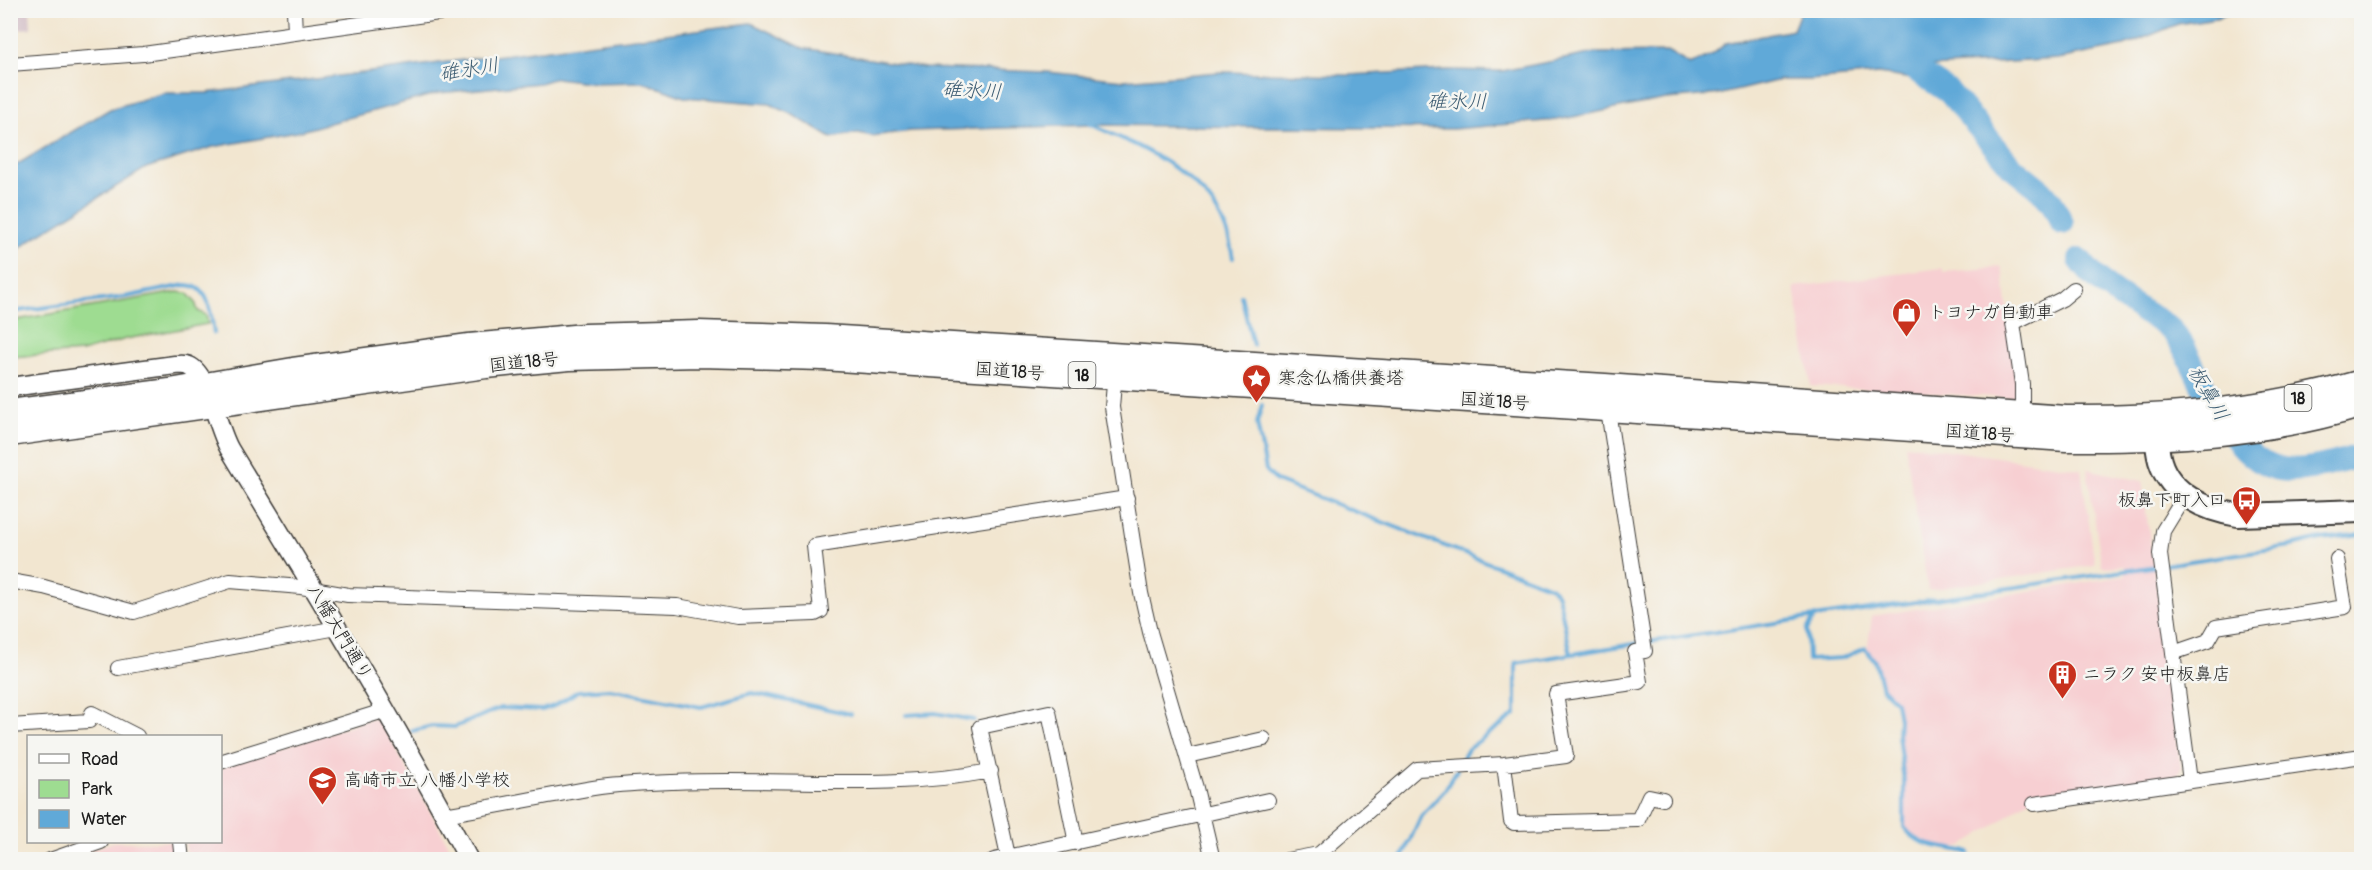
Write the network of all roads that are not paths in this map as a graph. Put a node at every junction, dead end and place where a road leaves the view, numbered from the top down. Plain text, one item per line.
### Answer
1 (294, 10) edge
2 (461, 10) edge
3 (296, 33) junction
4 (10, 64) edge
5 (2074, 288) dead end
6 (1116, 366) junction
7 (2361, 382) edge
8 (10, 387) edge
9 (209, 395) junction
10 (1606, 397) junction
11 (2361, 405) edge
12 (10, 412) edge
13 (2022, 415) junction
14 (2156, 427) junction
15 (10, 434) edge
16 (2185, 495) junction
17 (1127, 498) junction
18 (2361, 511) edge
19 (2337, 559) dead end
20 (10, 581) edge
21 (315, 590) junction
22 (337, 628) junction
23 (2173, 653) junction
24 (118, 668) dead end
25 (386, 708) junction
26 (10, 726) edge
27 (135, 735) edge
28 (1264, 739) dead end
29 (1187, 756) junction
30 (2361, 756) edge
31 (222, 761) edge
32 (1504, 764) junction
33 (991, 771) junction
34 (2190, 781) junction
35 (1663, 799) dead end
36 (1268, 800) dead end
37 (2034, 804) dead end
38 (443, 815) junction
39 (1202, 816) junction
40 (98, 843) edge
41 (180, 843) edge
42 (1070, 844) junction
43 (1008, 856) junction
44 (52, 859) edge
45 (182, 860) edge
46 (469, 860) edge
47 (994, 860) edge
48 (1067, 860) edge
49 (1213, 860) edge
50 (1287, 860) edge

1 - 3 street
2 - 3 street
3 - 4 street
5 - 13 street
6 - 9 highway, 国道18号 / 18
6 - 10 highway, 国道18号 / 18
6 - 17 street
7 - 14 highway, 18
8 - 9 street
9 - 12 highway, 国道18号 / 18
9 - 15 highway, 国道18号 / 18
9 - 21 street, 八幡大門通り
10 - 13 highway, 国道18号 / 18
10 - 14 highway, 国道18号 / 18
10 - 32 street
11 - 14 highway, 18
13 - 14 highway, 国道18号 / 18
14 - 16 main road
16 - 18 main road
16 - 23 street
17 - 21 street
17 - 29 street
19 - 23 street
20 - 21 street
21 - 22 street, 八幡大門通り
22 - 24 street
22 - 25 street, 八幡大門通り
23 - 34 street
25 - 31 street
25 - 38 street, 八幡大門通り
26 - 27 street
28 - 29 street
29 - 39 street
30 - 34 street
32 - 35 street
32 - 50 street
33 - 38 street
33 - 42 street
33 - 43 street
34 - 37 street
36 - 39 street
38 - 46 street, 八幡大門通り
39 - 42 street
39 - 49 street
40 - 44 street
41 - 45 street
42 - 43 street
42 - 48 street
43 - 47 street

